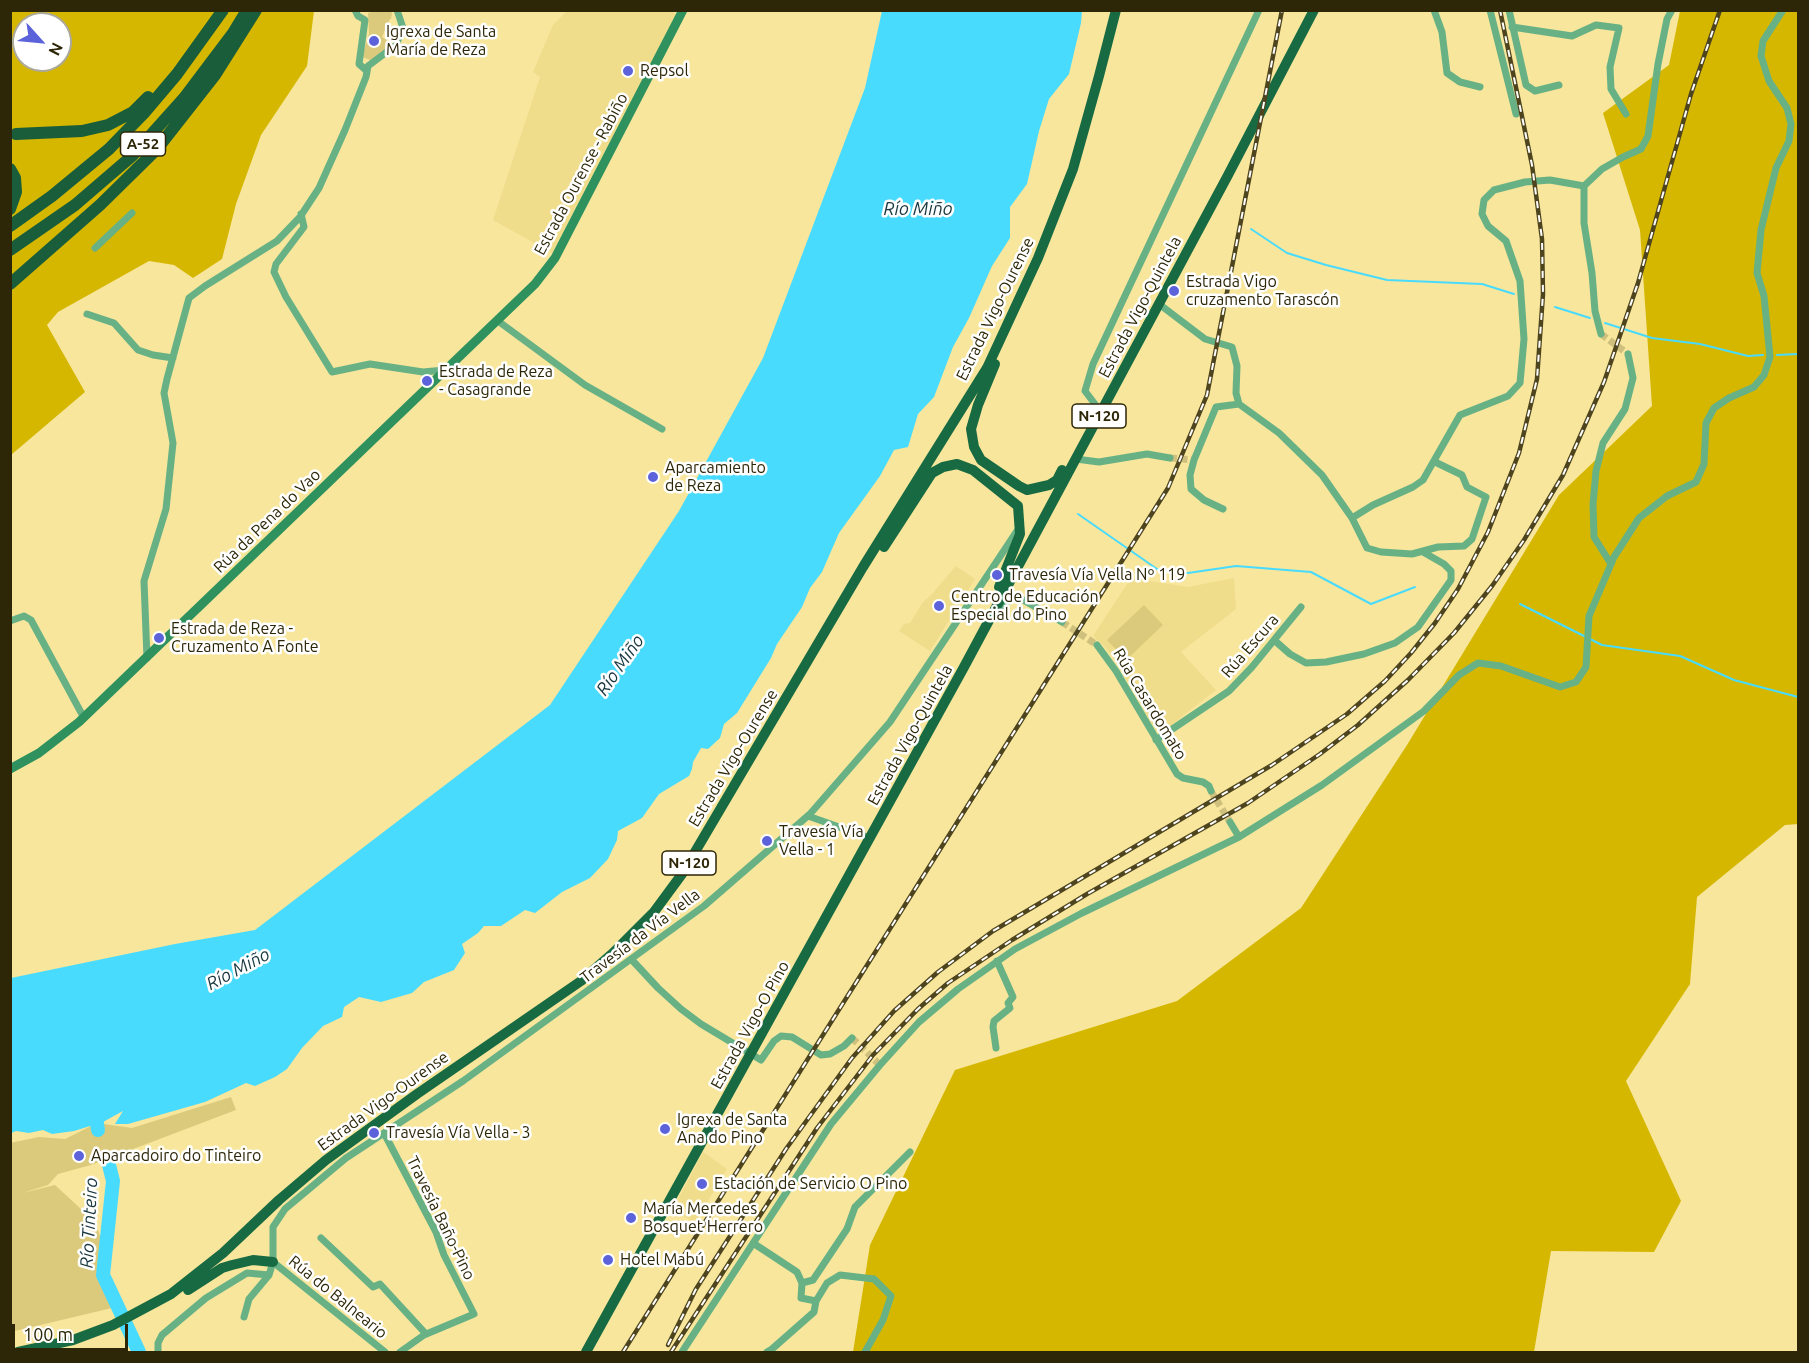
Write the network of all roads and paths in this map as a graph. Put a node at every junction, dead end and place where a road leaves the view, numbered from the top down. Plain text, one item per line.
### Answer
1 (223, 10) edge
2 (247, 10) edge
3 (256, 10) edge
4 (355, 10) edge
5 (397, 10) edge
6 (683, 10) edge
7 (1116, 10) edge
8 (1259, 10) edge
9 (1314, 10) edge
10 (1434, 10) edge
11 (1490, 10) edge
12 (1509, 10) edge
13 (1672, 10) edge
14 (1783, 10) edge
15 (1512, 27) junction
16 (367, 70) junction
17 (1559, 86) dead end
18 (1480, 87) dead end
19 (1516, 114) dead end
20 (1626, 114) dead end
21 (16, 134) dead end
22 (10, 169) edge
23 (1584, 186) junction
24 (10, 209) edge
25 (132, 213) dead end
26 (301, 214) junction
27 (10, 226) edge
28 (95, 248) dead end
29 (10, 250) edge
30 (1038, 258) junction
31 (10, 284) edge
32 (535, 285) joint
33 (1159, 304) junction
34 (87, 314) dead end
35 (498, 321) junction
36 (1601, 334) tunnel mouth
37 (1628, 354) dead end
38 (173, 358) junction
39 (446, 370) junction
40 (1239, 404) junction
41 (1101, 412) junction
42 (662, 429) dead end
43 (1170, 458) tunnel mouth
44 (1076, 459) junction
45 (1435, 462) junction
46 (1223, 509) dead end
47 (1352, 518) junction
48 (1020, 527) junction
49 (1423, 552) junction
50 (1611, 564) junction
51 (1013, 574) junction
52 (987, 577) junction
53 (1000, 585) junction
54 (1016, 596) junction
55 (1301, 607) dead end
56 (991, 614) junction
57 (10, 621) edge
58 (1062, 622) tunnel mouth
59 (1274, 640) junction
60 (1097, 645) tunnel mouth
61 (147, 658) junction
62 (807, 663) junction
63 (964, 667) junction
64 (84, 718) junction
65 (1156, 740) junction
66 (10, 769) edge
67 (1211, 791) tunnel mouth
68 (808, 816) junction
69 (1230, 822) tunnel mouth
70 (1239, 837) junction
71 (870, 838) junction
72 (632, 960) junction
73 (998, 961) junction
74 (852, 1038) dead end
75 (996, 1048) dead end
76 (751, 1055) junction
77 (384, 1133) junction
78 (910, 1152) dead end
79 (321, 1238) dead end
80 (753, 1243) junction
81 (273, 1263) junction
82 (269, 1275) junction
83 (802, 1283) junction
84 (816, 1301) junction
85 (153, 1308) junction
86 (244, 1317) dead end
87 (426, 1334) junction
88 (18, 1353) edge
89 (158, 1353) edge
90 (385, 1353) edge
91 (400, 1353) edge
92 (586, 1353) edge
93 (682, 1353) edge
94 (767, 1353) edge
95 (865, 1353) edge

1 - 21 highway
1 - 27 highway, A-52
2 - 29 highway, A-52
3 - 31 highway
4 - 16 street
5 - 16 street
6 - 32 main road, Estrada Ourense - Rabiño
7 - 30 highway, Estrada Vigo-Ourense / N-120
8 - 41 street
9 - 33 highway, Estrada Vigo-Quintela / N-120
10 - 18 street
11 - 19 street
12 - 15 street
13 - 23 street
14 - 50 street
15 - 17 street
15 - 20 street
16 - 26 street
22 - 24 highway
23 - 36 street
23 - 45 street
25 - 28 street
26 - 38 street
26 - 39 street
30 - 41 highway
30 - 62 highway, Estrada Vigo-Ourense / N-120
32 - 35 main road, Rúa da Pena do Vao
33 - 40 street
33 - 41 highway, Estrada Vigo-Quintela / N-120
34 - 38 street
35 - 39 main road, Rúa da Pena do Vao
35 - 42 street
37 - 50 street
38 - 61 street
39 - 61 main road, Rúa da Pena do Vao
40 - 46 street
40 - 47 street
41 - 44 highway, Estrada Vigo-Quintela / N-120
43 - 44 street
44 - 51 highway, Estrada Vigo-Quintela / N-120
45 - 47 street
45 - 49 street
47 - 49 street
48 - 52 street, Travesía da Vía Vella
48 - 53 highway
48 - 62 highway
49 - 59 street
50 - 70 street
51 - 54 street
51 - 56 highway, Estrada Vigo-Quintela / N-120
52 - 53 street
52 - 68 street, Travesía da Vía Vella
53 - 63 highway
54 - 56 street
54 - 58 street
55 - 59 street, Rúa Escura
56 - 63 highway, Estrada Vigo-Quintela / N-120
57 - 64 street
59 - 65 street, Rúa Escura
60 - 65 street, Rúa Casardomato
61 - 64 main road, Rúa da Pena do Vao
62 - 85 highway, Estrada Vigo-Ourense / N-120
63 - 71 highway, Estrada Vigo-Quintela / N-120
64 - 66 main road, Rúa da Pena do Vao
65 - 67 street, Rúa Casardomato
68 - 71 street
68 - 72 street, Travesía da Vía Vella
69 - 70 street
70 - 73 street
71 - 76 highway, Estrada Vigo-O Pino / N-120
72 - 76 street
72 - 77 street, Travesía da Vía Vella
73 - 75 street
73 - 80 street
74 - 76 street
76 - 92 highway, Estrada Vigo-O Pino / N-120
77 - 81 street, Travesía da Vía Vella
77 - 87 street, Travesía Baño-Pino
78 - 83 street
79 - 87 street
80 - 83 street
80 - 93 street
81 - 82 street, Travesía da Vía Vella
81 - 85 highway
81 - 90 street, Rúa do Balneario
82 - 86 street
82 - 89 street
83 - 84 street
84 - 94 street
84 - 95 street
85 - 88 highway, Estrada Vigo-Ourense / N-120
87 - 91 street

